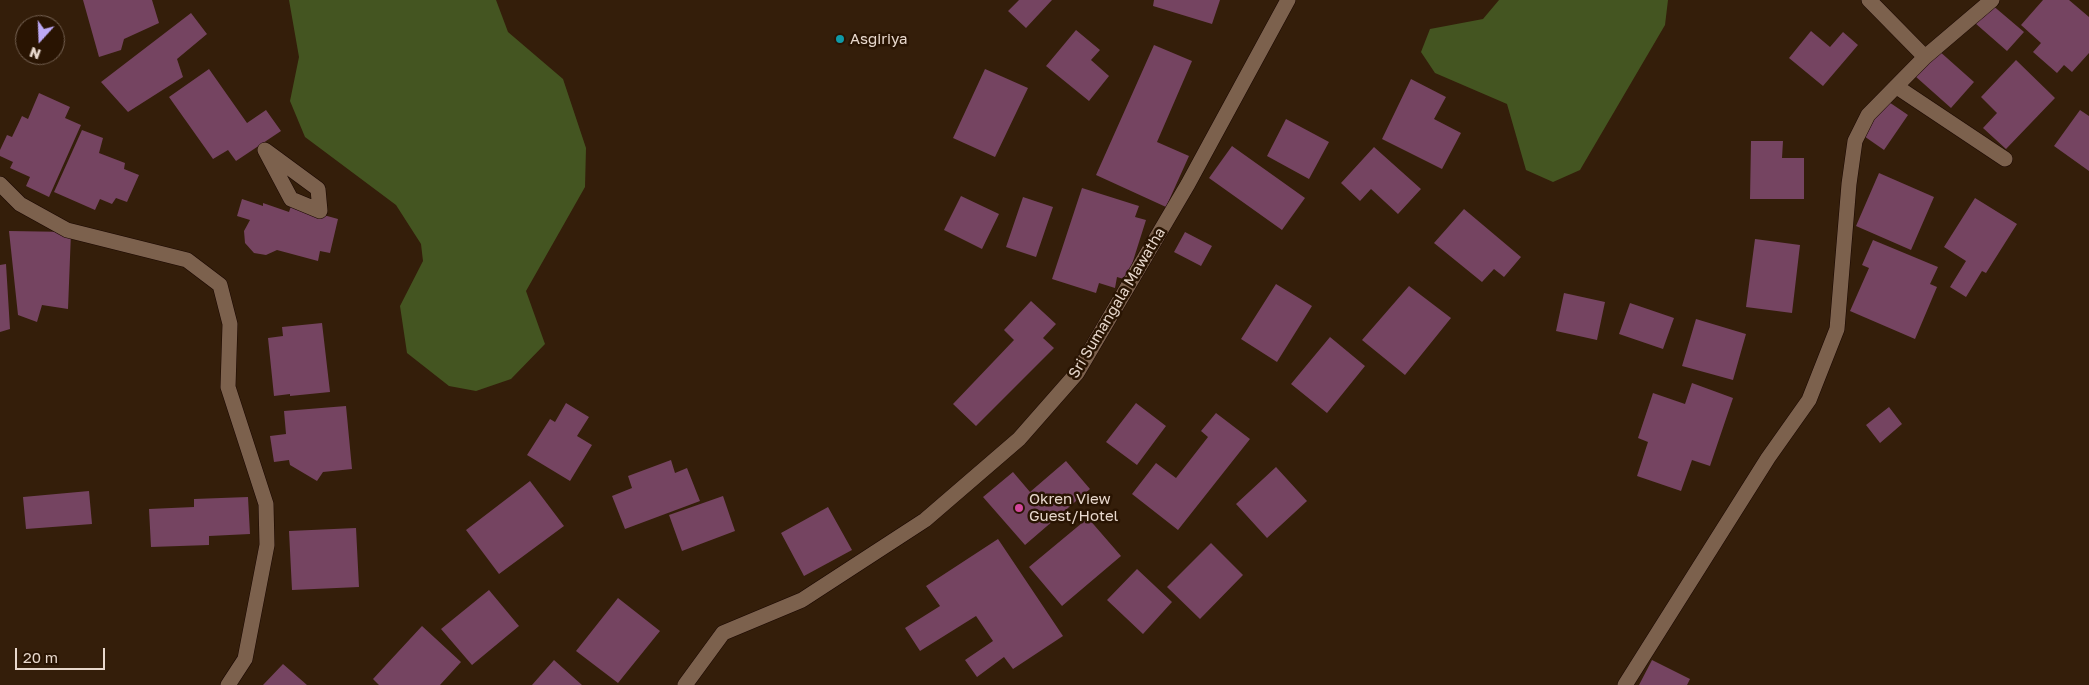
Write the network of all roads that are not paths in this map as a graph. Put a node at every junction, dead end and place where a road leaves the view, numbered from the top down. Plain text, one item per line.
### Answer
1 (1288, 0) edge
2 (1869, 0) edge
3 (1992, 0) edge
4 (1925, 57) junction
5 (1897, 87) junction
6 (2005, 159) dead end
7 (0, 184) edge
8 (318, 189) junction
9 (291, 198) junction
10 (228, 685) edge
11 (685, 685) edge
12 (1624, 685) edge

1 - 11 street, Sri Sumangala Mawatha
2 - 4 street
3 - 4 street
4 - 5 street
5 - 6 street
5 - 12 street
7 - 10 street
8 - 9 street
8 - 9 street
8 - 9 street

